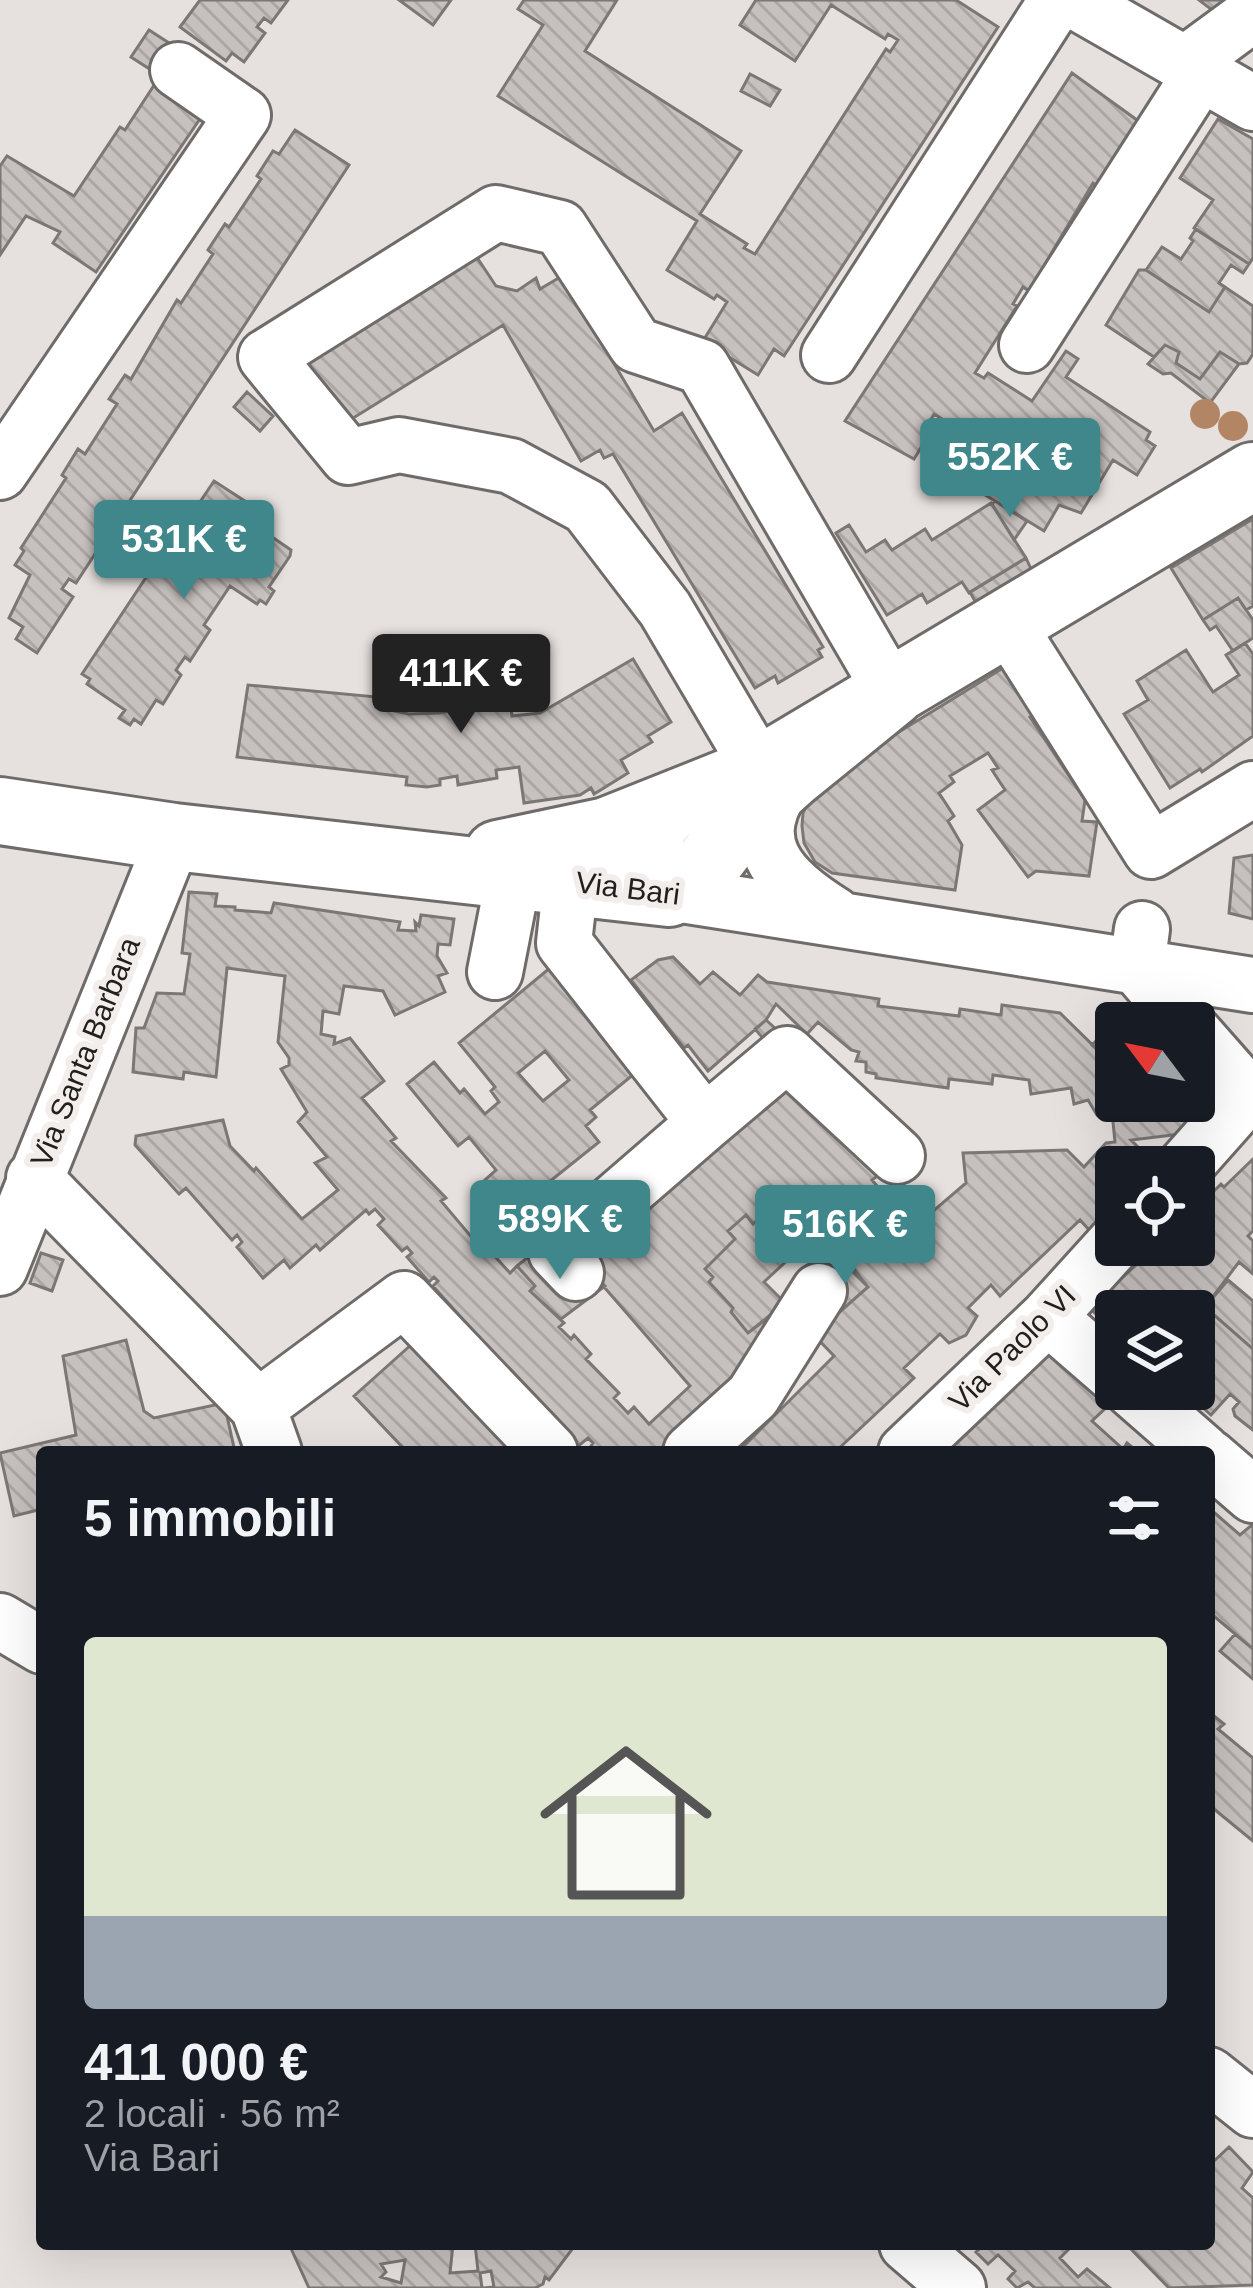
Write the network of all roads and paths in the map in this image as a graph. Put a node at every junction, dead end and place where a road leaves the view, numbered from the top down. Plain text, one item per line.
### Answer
1 (1057, 0) edge
2 (1073, 0) edge
3 (1253, 14) edge
4 (1193, 69) junction
5 (178, 70) dead end
6 (1253, 103) edge
7 (1027, 345) dead end
8 (829, 355) dead end
9 (0, 472) edge
10 (1253, 476) edge
11 (1008, 625) junction
12 (892, 692) junction
13 (775, 772) junction
14 (1253, 789) edge
15 (686, 799) junction
16 (0, 811) edge
17 (174, 837) junction
18 (436, 867) junction
19 (542, 878) junction
20 (669, 893) junction
21 (840, 917) junction
22 (1139, 948) junction
23 (495, 972) dead end
24 (1253, 985) edge
25 (1172, 1002) edge
26 (1215, 1057) edge
27 (1251, 1098) edge
28 (705, 1123) junction
29 (1204, 1146) edge
30 (897, 1156) dead end
31 (27, 1162) edge
32 (1095, 1265) edge
33 (0, 1268) edge
34 (576, 1273) dead end
35 (819, 1291) dead end
36 (1048, 1317) junction
37 (1095, 1358) edge
38 (1155, 1410) edge
39 (266, 1430) edge
40 (544, 1446) edge
41 (698, 1446) edge
42 (912, 1446) edge
43 (1197, 1446) edge
44 (1215, 1462) edge
45 (1253, 1495) edge
46 (0, 1621) edge
47 (36, 1642) edge
48 (1215, 2080) edge
49 (1253, 2110) edge
50 (914, 2250) edge
51 (958, 2288) edge

1 - 8 street
2 - 4 street
3 - 4 street
4 - 6 street
4 - 7 street
5 - 9 street
10 - 11 main road
11 - 12 main road
11 - 14 street
12 - 13 main road
12 - 13 street
13 - 15 main road
13 - 20 main road
13 - 21 street
15 - 18 main road
15 - 20 street
16 - 17 main road, Via Bari
17 - 18 main road, Via Bari
17 - 31 street, Via Santa Barbara
18 - 19 main road, Via Bari
19 - 20 main road, Via Bari
19 - 23 street
19 - 28 street
20 - 21 street, Via Bari
21 - 22 street, Via Bari
22 - 24 street, Via Bari
22 - 25 street
26 - 27 street
27 - 29 street
28 - 30 street
28 - 34 street
31 - 33 street, Via Santa Barbara
31 - 39 street
32 - 36 street, Via Paolo VI
35 - 41 street
36 - 37 street
36 - 42 street, Via Paolo VI
38 - 43 street
39 - 40 street
44 - 45 street
46 - 47 street
48 - 49 street
50 - 51 street

